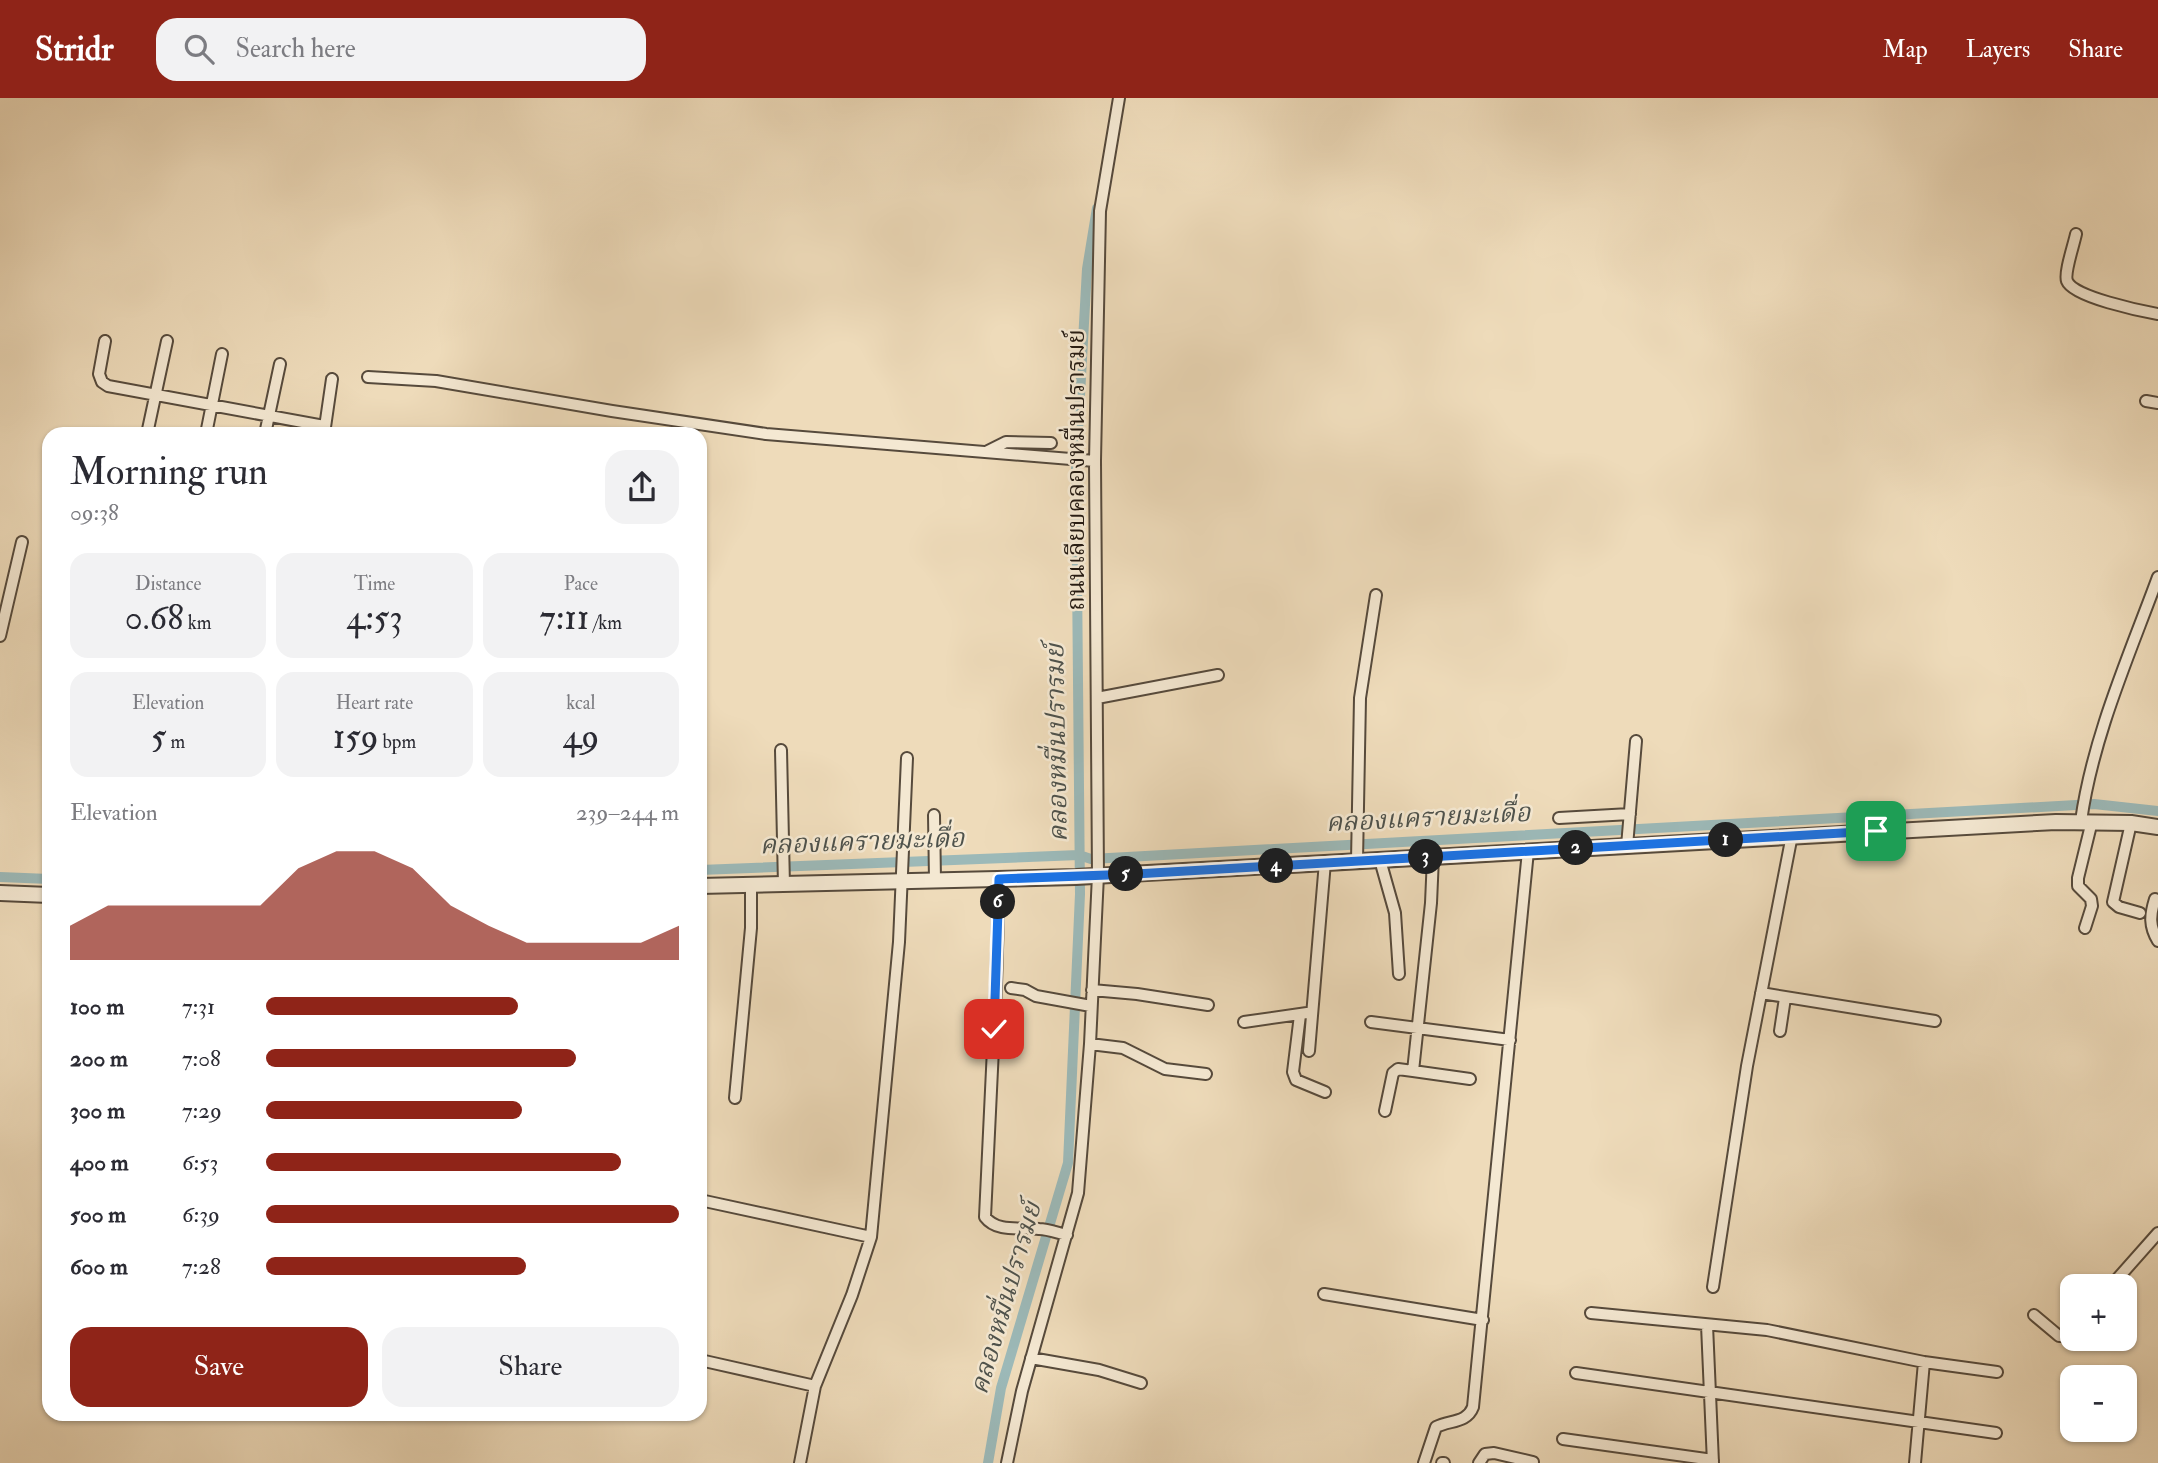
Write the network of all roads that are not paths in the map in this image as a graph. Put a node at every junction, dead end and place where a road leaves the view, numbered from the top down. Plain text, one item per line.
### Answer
1 (1119, 98) edge
2 (2076, 234) dead end
3 (2158, 314) edge
4 (105, 341) dead end
5 (167, 341) dead end
6 (222, 354) dead end
7 (280, 364) dead end
8 (369, 377) dead end
9 (332, 379) dead end
10 (154, 394) junction
11 (2146, 401) dead end
12 (2158, 403) edge
13 (212, 405) junction
14 (269, 416) junction
15 (147, 427) edge
16 (207, 427) edge
17 (267, 427) edge
18 (312, 427) edge
19 (324, 427) edge
20 (1051, 443) dead end
21 (986, 452) junction
22 (1087, 461) junction
23 (22, 542) dead end
24 (2158, 577) edge
25 (1376, 595) dead end
26 (0, 636) edge
27 (1219, 675) dead end
28 (1097, 698) junction
29 (1636, 741) dead end
30 (781, 750) dead end
31 (907, 758) dead end
32 (2085, 814) junction
33 (934, 815) dead end
34 (1559, 818) dead end
35 (2131, 823) junction
36 (2158, 827) edge
37 (1628, 829) junction
38 (1792, 835) junction
39 (1357, 850) junction
40 (1528, 851) junction
41 (1433, 857) junction
42 (1380, 860) junction
43 (1325, 862) junction
44 (935, 871) junction
45 (903, 872) junction
46 (1089, 873) junction
47 (784, 874) junction
48 (999, 879) junction
49 (707, 886) edge
50 (751, 886) junction
51 (0, 893) edge
52 (42, 895) edge
53 (2155, 899) dead end
54 (2140, 913) dead end
55 (2085, 928) dead end
56 (2158, 941) edge
57 (1399, 974) dead end
58 (1011, 988) dead end
59 (1092, 990) junction
60 (1761, 993) junction
61 (1785, 999) junction
62 (1208, 1005) dead end
63 (1091, 1006) junction
64 (1312, 1011) junction
65 (1300, 1015) junction
66 (1935, 1021) dead end
67 (1244, 1022) dead end
68 (1371, 1022) dead end
69 (1418, 1028) junction
70 (1780, 1031) dead end
71 (1510, 1040) junction
72 (1090, 1044) junction
73 (1309, 1051) dead end
74 (1413, 1070) junction
75 (1206, 1074) dead end
76 (1470, 1079) dead end
77 (1325, 1092) dead end
78 (735, 1098) dead end
79 (1385, 1111) dead end
80 (707, 1202) edge
81 (2158, 1233) edge
82 (1067, 1235) junction
83 (871, 1237) junction
84 (2122, 1274) edge
85 (1713, 1287) dead end
86 (1324, 1294) dead end
87 (1591, 1313) dead end
88 (2034, 1315) dead end
89 (1483, 1320) junction
90 (1707, 1325) junction
91 (2060, 1336) edge
92 (1031, 1358) junction
93 (707, 1362) edge
94 (1924, 1362) junction
95 (1997, 1372) dead end
96 (1576, 1373) dead end
97 (1141, 1382) dead end
98 (815, 1386) junction
99 (1712, 1392) junction
100 (1918, 1423) junction
101 (1996, 1433) dead end
102 (1563, 1439) dead end
103 (1713, 1461) edge
104 (1533, 1462) edge
105 (800, 1463) edge
106 (1007, 1463) edge
107 (1424, 1463) edge
108 (1479, 1463) edge
109 (1915, 1463) edge

1 - 22 street, ถนนเลียบคลองหมื่นปรารมย์
2 - 3 street
4 - 10 street
5 - 10 street
6 - 13 street
7 - 14 street
8 - 21 street
9 - 19 street
10 - 13 street
10 - 15 street
11 - 12 street
13 - 14 street
13 - 16 street
14 - 17 street
14 - 18 street
20 - 21 street
21 - 22 street
22 - 28 street, ถนนเลียบคลองหมื่นปรารมย์
23 - 26 street
24 - 32 street
25 - 39 street
27 - 28 street
28 - 46 street, ถนนเลียบคลองหมื่นปรารมย์
29 - 37 street
30 - 47 street
31 - 45 street
32 - 35 street
32 - 38 street
32 - 55 street
33 - 44 street
34 - 37 street
35 - 36 street
35 - 54 street
37 - 38 street
37 - 40 street
38 - 60 street
39 - 42 street
39 - 43 street
40 - 41 street
40 - 71 street
41 - 42 street
41 - 69 street
42 - 57 street
43 - 46 street
43 - 64 street
44 - 45 street
44 - 48 street
45 - 47 street
45 - 83 street
46 - 48 street
46 - 59 street, ถนนเลียบคลองหมื่นปรารมย์
47 - 50 street
48 - 82 street
49 - 50 street
50 - 78 street
51 - 52 street
53 - 56 street
58 - 63 street
59 - 62 street
59 - 63 street, ถนนเลียบคลองหมื่นปรารมย์
60 - 61 street
60 - 85 street
61 - 66 street
61 - 70 street
63 - 72 street, ถนนเลียบคลองหมื่นปรารมย์
64 - 65 street
64 - 73 street
65 - 67 street
65 - 77 street
68 - 69 street
69 - 71 street
69 - 74 street
71 - 89 street
72 - 75 street
72 - 82 street, ถนนเลียบคลองหมื่นปรารมย์
74 - 76 street
74 - 79 street
80 - 83 street
81 - 84 street
82 - 92 street, ถนนเลียบคลองหมื่นปรารมย์
83 - 98 street
86 - 89 street
87 - 90 street
88 - 91 street
89 - 107 street
90 - 94 street
90 - 99 street
92 - 97 street
92 - 106 street, ถนนเลียบคลองหมื่นปรารมย์
93 - 98 street
94 - 95 street
94 - 100 street
96 - 99 street
98 - 105 street
99 - 100 street
99 - 103 street
100 - 101 street
100 - 109 street
102 - 103 street
104 - 108 street

